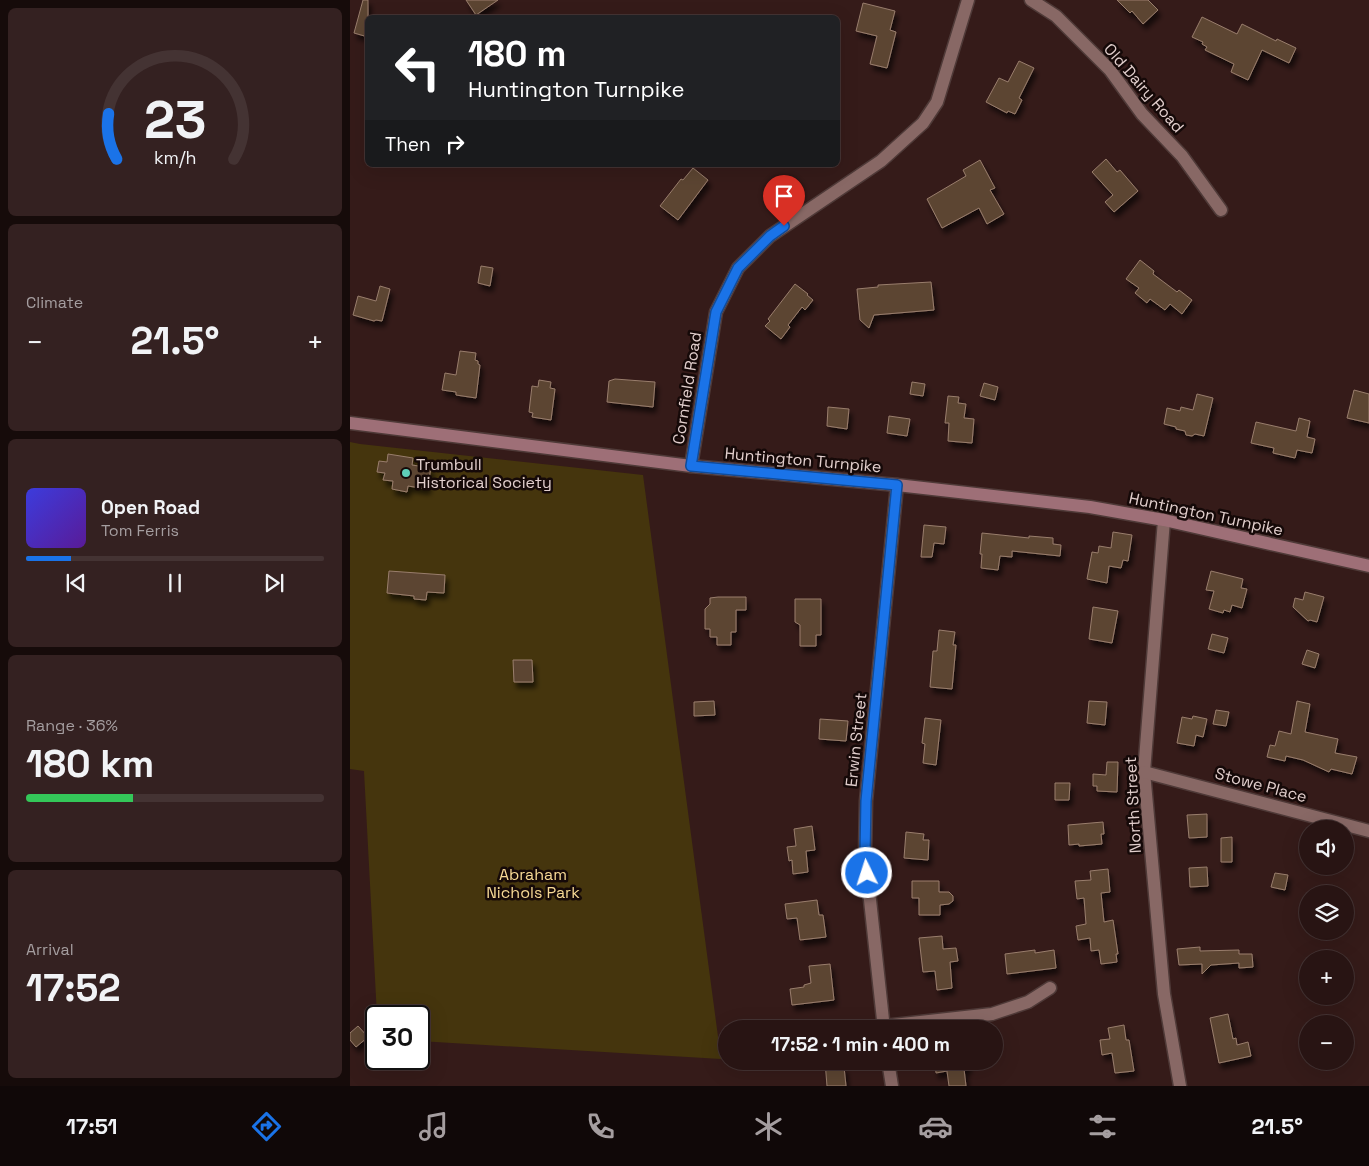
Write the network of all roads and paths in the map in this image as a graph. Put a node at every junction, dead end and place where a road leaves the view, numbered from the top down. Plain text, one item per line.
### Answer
1 (968, 0) edge
2 (1031, 0) edge
3 (1221, 210) dead end
4 (350, 423) edge
5 (691, 466) junction
6 (897, 485) junction
7 (1164, 520) junction
8 (1369, 566) edge
9 (1144, 772) junction
10 (1369, 831) edge
11 (1050, 988) dead end
12 (883, 1020) edge
13 (946, 1020) edge
14 (889, 1070) edge
15 (892, 1086) edge
16 (1180, 1086) edge

1 - 5 street, Cornfield Road
2 - 3 street, Old Dairy Road
4 - 5 main road, Huntington Turnpike
5 - 6 main road, Huntington Turnpike
6 - 7 main road, Huntington Turnpike
6 - 12 street, Erwin Street
7 - 8 main road, Huntington Turnpike
7 - 9 street, North Street
9 - 10 street, Stowe Place
9 - 16 street, North Street
11 - 13 street
14 - 15 street

